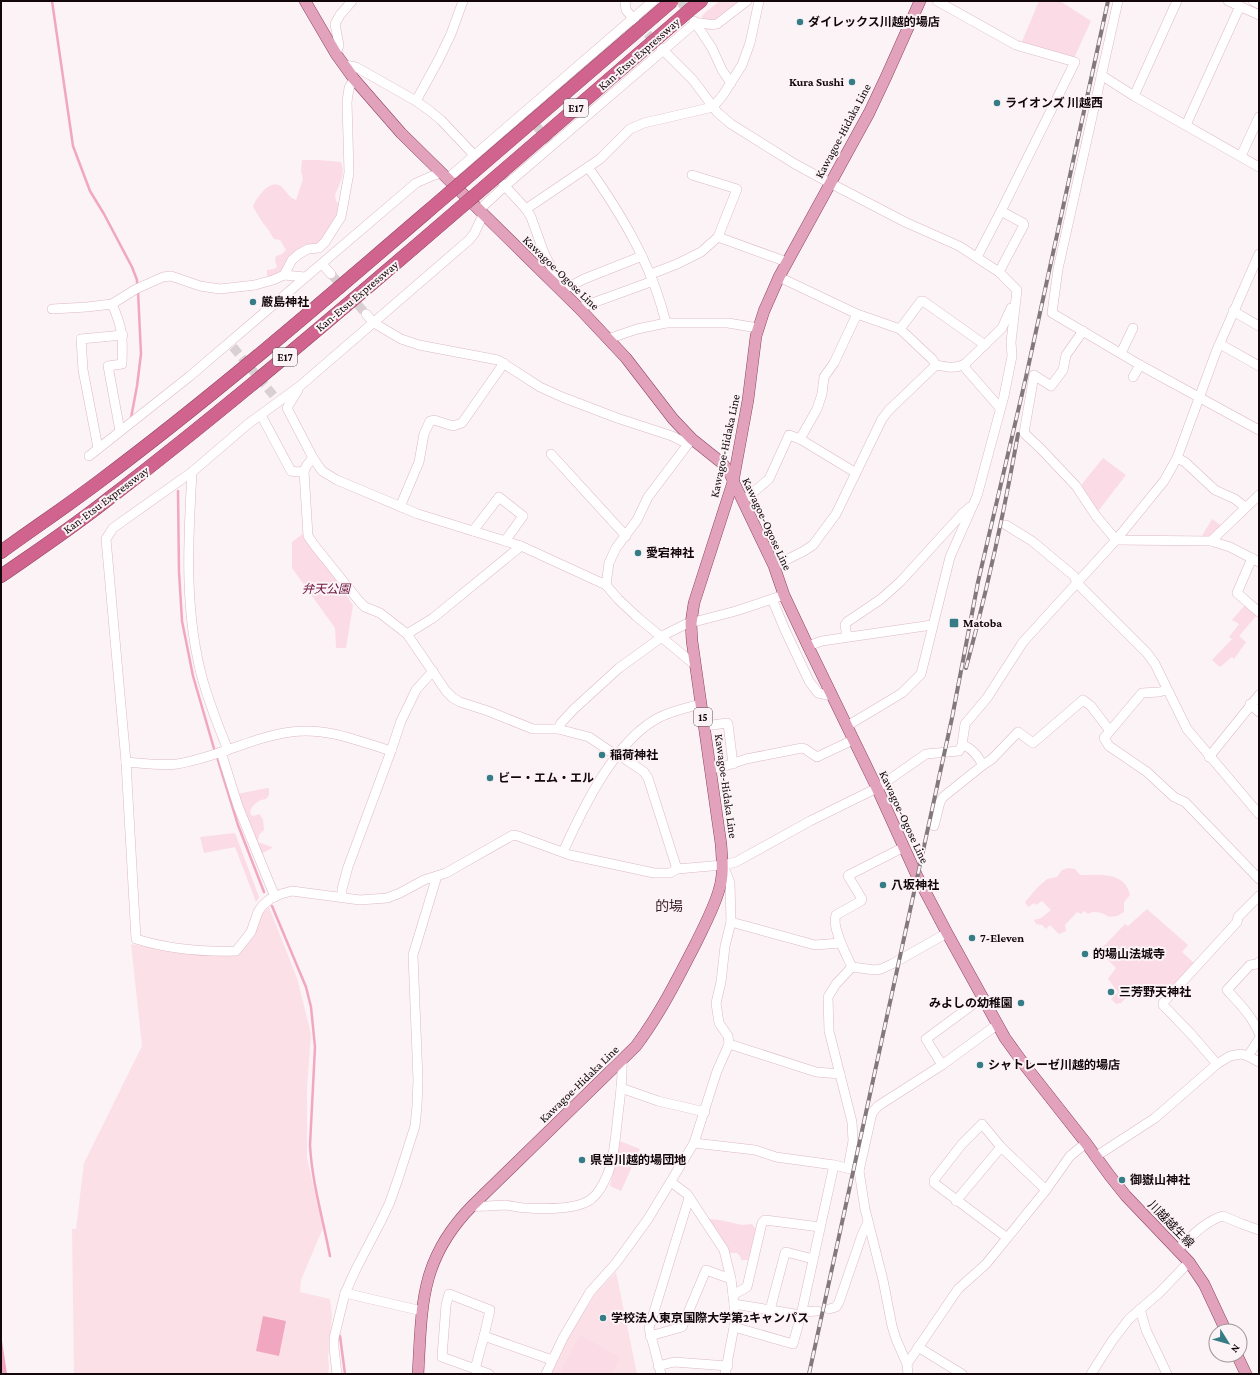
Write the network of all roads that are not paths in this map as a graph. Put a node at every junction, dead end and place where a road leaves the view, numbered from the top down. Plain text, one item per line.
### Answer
1 (305, 1) edge
2 (352, 1) edge
3 (463, 1) edge
4 (624, 1) edge
5 (653, 1) edge
6 (672, 1) edge
7 (747, 1) edge
8 (759, 1) edge
9 (920, 1) edge
10 (937, 1) edge
11 (1118, 1) edge
12 (1177, 1) edge
13 (1228, 1) edge
14 (1253, 1) edge
15 (1259, 4) edge
16 (1240, 6) junction
17 (696, 13) edge
18 (1259, 15) edge
19 (634, 20) junction
20 (663, 50) junction
21 (336, 54) junction
22 (344, 65) junction
23 (1101, 75) junction
24 (354, 79) junction
25 (731, 83) junction
26 (1134, 96) junction
27 (416, 101) junction
28 (713, 107) junction
29 (1259, 117) edge
30 (1186, 125) junction
31 (476, 154) junction
32 (1241, 156) junction
33 (588, 167) junction
34 (1259, 167) edge
35 (692, 175) dead end
36 (444, 176) junction
37 (830, 183) junction
38 (504, 185) junction
39 (526, 209) junction
40 (1001, 211) junction
41 (481, 212) junction
42 (718, 237) junction
43 (1259, 254) edge
44 (642, 256) junction
45 (977, 257) junction
46 (787, 262) junction
47 (322, 264) junction
48 (1256, 269) edge
49 (999, 272) junction
50 (331, 274) tunnel mouth
51 (284, 275) junction
52 (305, 277) junction
53 (652, 277) junction
54 (779, 277) junction
55 (558, 288) junction
56 (112, 304) junction
57 (1015, 304) junction
58 (579, 308) junction
59 (52, 309) dead end
60 (1233, 311) junction
61 (366, 314) tunnel mouth
62 (857, 314) junction
63 (374, 323) junction
64 (666, 323) junction
65 (1259, 326) edge
66 (758, 328) junction
67 (1133, 328) dead end
68 (900, 330) junction
69 (1083, 331) junction
70 (123, 335) junction
71 (608, 339) junction
72 (1220, 344) junction
73 (984, 345) junction
74 (1121, 353) junction
75 (504, 363) junction
76 (965, 364) junction
77 (936, 365) junction
78 (1140, 365) junction
79 (1259, 366) edge
80 (1133, 377) dead end
81 (300, 386) junction
82 (1199, 398) junction
83 (1000, 408) junction
84 (261, 415) junction
85 (1259, 430) edge
86 (120, 431) junction
87 (800, 439) junction
88 (690, 442) junction
89 (98, 448) junction
90 (551, 454) dead end
91 (89, 456) dead end
92 (313, 458) junction
93 (1177, 458) junction
94 (304, 471) junction
95 (192, 472) junction
96 (856, 473) junction
97 (733, 482) junction
98 (1259, 495) edge
99 (743, 501) junction
100 (972, 505) junction
101 (400, 507) junction
102 (1245, 507) junction
103 (1006, 525) dead end
104 (473, 531) junction
105 (626, 536) junction
106 (1116, 540) junction
107 (504, 541) junction
108 (1211, 541) junction
109 (521, 546) junction
110 (1, 552) edge
111 (1256, 560) edge
112 (774, 566) junction
113 (1, 576) edge
114 (1077, 583) junction
115 (606, 585) junction
116 (784, 595) junction
117 (772, 598) junction
118 (1259, 612) edge
119 (691, 623) junction
120 (932, 625) junction
121 (407, 634) junction
122 (661, 637) junction
123 (847, 637) junction
124 (808, 646) junction
125 (695, 665) junction
126 (433, 671) junction
127 (1167, 690) junction
128 (1259, 695) edge
129 (832, 696) junction
130 (701, 704) junction
131 (1250, 704) junction
132 (1259, 712) edge
133 (705, 726) junction
134 (847, 726) junction
135 (558, 729) junction
136 (1110, 731) junction
137 (853, 740) junction
138 (962, 744) junction
139 (391, 751) junction
140 (220, 753) junction
141 (618, 755) junction
142 (1209, 757) junction
143 (126, 762) junction
144 (733, 764) junction
145 (983, 765) junction
146 (711, 769) junction
147 (877, 788) junction
148 (1259, 814) edge
149 (934, 826) dead end
150 (904, 847) junction
151 (563, 852) junction
152 (723, 866) junction
153 (677, 870) junction
154 (437, 876) junction
155 (1259, 879) edge
156 (1259, 896) edge
157 (275, 897) junction
158 (342, 897) junction
159 (731, 922) junction
160 (946, 933) junction
161 (841, 943) junction
162 (1259, 962) edge
163 (852, 967) junction
164 (983, 997) junction
165 (998, 1024) junction
166 (1259, 1033) edge
167 (1259, 1039) edge
168 (729, 1044) junction
169 (1248, 1056) junction
170 (622, 1061) junction
171 (1259, 1062) edge
172 (1217, 1064) junction
173 (942, 1065) junction
174 (840, 1074) junction
175 (621, 1088) junction
176 (705, 1112) junction
177 (694, 1143) junction
178 (1086, 1143) junction
179 (1001, 1146) junction
180 (1095, 1157) junction
181 (834, 1165) junction
182 (848, 1168) junction
183 (860, 1171) junction
184 (671, 1182) junction
185 (1046, 1190) junction
186 (689, 1198) junction
187 (956, 1201) junction
188 (472, 1206) junction
189 (868, 1222) junction
190 (820, 1227) junction
191 (1259, 1230) edge
192 (1006, 1237) junction
193 (1178, 1249) junction
194 (813, 1259) junction
195 (1189, 1262) junction
196 (731, 1279) junction
197 (345, 1293) junction
198 (733, 1294) junction
199 (734, 1304) junction
200 (1140, 1309) junction
201 (770, 1310) junction
202 (828, 1310) dead end
203 (422, 1311) junction
204 (818, 1311) dead end
205 (801, 1314) junction
206 (1222, 1323) edge
207 (734, 1328) junction
208 (484, 1336) junction
209 (650, 1336) junction
210 (918, 1347) junction
211 (552, 1360) junction
212 (1241, 1363) edge
213 (907, 1364) junction
214 (475, 1369) junction
215 (659, 1370) edge
216 (726, 1370) edge
217 (337, 1374) edge
218 (418, 1374) edge
219 (489, 1374) edge
220 (546, 1374) edge
221 (908, 1374) edge
222 (962, 1374) edge
223 (1091, 1374) edge
224 (1167, 1374) edge
225 (1246, 1374) edge

1 - 21 main road, Kawagoe-Ogose Line
2 - 21 street
3 - 27 street
4 - 19 street
5 - 19 street
6 - 110 highway, Kan-Etsu Expressway / E17, bridge
7 - 17 street
8 - 25 street
9 - 37 main road, Kawagoe-Hidaka Line / 15
10 - 40 street
11 - 23 street
12 - 26 street
13 - 16 street
14 - 15 street
16 - 18 street
16 - 30 street
17 - 20 street
17 - 25 street
17 - 113 highway, Kan-Etsu Expressway / E17, bridge
19 - 31 street
20 - 28 street
20 - 38 street
21 - 22 main road, Kawagoe-Ogose Line
22 - 24 main road, Kawagoe-Ogose Line
22 - 27 street
23 - 26 street
23 - 69 street
24 - 36 main road, Kawagoe-Ogose Line
24 - 51 street
25 - 28 street
26 - 30 street
27 - 31 street
28 - 33 street
28 - 37 street
29 - 32 street
30 - 32 street
31 - 36 street
32 - 34 street
33 - 39 street
33 - 44 street
35 - 42 street
36 - 41 main road, Kawagoe-Ogose Line
36 - 47 street
37 - 45 street
37 - 46 main road, Kawagoe-Hidaka Line / 15
38 - 39 street
38 - 41 street
39 - 55 street
40 - 45 street
40 - 49 street
41 - 55 main road, Kawagoe-Ogose Line
41 - 63 street
42 - 46 street
42 - 53 street
43 - 48 street
44 - 53 street
44 - 55 street
45 - 49 street
46 - 54 main road, Kawagoe-Hidaka Line / 15
47 - 50 street
47 - 52 street
48 - 60 street
49 - 57 street
51 - 52 street
51 - 56 street
52 - 86 street
53 - 58 street
53 - 64 street
54 - 62 street
54 - 66 main road, Kawagoe-Hidaka Line / 15
55 - 58 main road, Kawagoe-Ogose Line
56 - 59 street
56 - 70 street
57 - 73 street
57 - 83 street
58 - 71 main road, Kawagoe-Ogose Line
60 - 65 street
60 - 72 street
61 - 63 street
62 - 68 street
62 - 87 street
63 - 75 street
63 - 81 street
64 - 66 street
64 - 71 street
66 - 97 main road, Kawagoe-Hidaka Line / 15
67 - 74 street
68 - 73 street
68 - 77 street
69 - 74 street
69 - 106 street
70 - 86 street
70 - 89 street
71 - 88 main road, Kawagoe-Ogose Line
72 - 79 street
72 - 82 street
73 - 76 street
74 - 78 street
75 - 88 street
75 - 101 street
76 - 77 street
76 - 83 street
77 - 96 street
78 - 80 street
78 - 82 street
81 - 84 street
81 - 92 street
82 - 85 street
82 - 93 street
83 - 100 street
84 - 94 street
84 - 95 street
86 - 89 street
87 - 96 street
87 - 99 street
88 - 97 main road, Kawagoe-Ogose Line
88 - 105 street
89 - 91 street
90 - 105 street
92 - 94 street
92 - 101 street
93 - 102 street
93 - 106 street
94 - 121 street
95 - 140 street
95 - 143 street
96 - 112 street
97 - 99 main road, Kawagoe-Ogose Line
97 - 119 main road, Kawagoe-Hidaka Line / 15
98 - 102 street
99 - 112 main road, Kawagoe-Ogose Line
100 - 120 street
100 - 123 street
101 - 104 street
102 - 108 street
103 - 114 street
104 - 107 street
104 - 107 street
105 - 115 street
106 - 108 street
106 - 114 street
107 - 109 street
108 - 111 street
109 - 115 street
109 - 121 street
111 - 118 street
112 - 116 main road, Kawagoe-Ogose Line
114 - 127 street
114 - 138 street
115 - 122 street
116 - 117 street
116 - 124 main road, Kawagoe-Ogose Line
117 - 119 street
117 - 129 street
119 - 122 street
119 - 125 main road, Kawagoe-Hidaka Line / 15
120 - 123 street
120 - 134 street
121 - 126 street
122 - 125 street
122 - 135 street
123 - 124 street
124 - 129 main road, Kawagoe-Ogose Line
125 - 130 main road, Kawagoe-Hidaka Line / 15
126 - 135 street
126 - 139 street
127 - 136 street
127 - 142 street
128 - 131 street
129 - 134 main road, Kawagoe-Ogose Line
130 - 133 main road, Kawagoe-Hidaka Line / 15
130 - 141 street
131 - 132 street
131 - 142 street
133 - 144 street
133 - 146 main road, Kawagoe-Hidaka Line / 15
134 - 137 main road, Kawagoe-Ogose Line
135 - 141 street
136 - 145 street
136 - 155 street
137 - 144 street
137 - 147 main road, Kawagoe-Ogose Line
138 - 145 street
138 - 147 street
139 - 140 street
139 - 158 street
140 - 143 street
140 - 157 street
141 - 151 street
141 - 153 street
142 - 148 street
143 - 157 street
144 - 146 street
145 - 149 street
146 - 152 main road, Kawagoe-Hidaka Line / 15
147 - 150 main road, Kawagoe-Ogose Line
147 - 152 street
150 - 160 main road, Kawagoe-Ogose Line
150 - 161 street
151 - 153 street
151 - 154 street
152 - 153 street
152 - 159 street
152 - 170 main road, Kawagoe-Hidaka Line / 15
154 - 158 street
154 - 197 street
156 - 172 street
157 - 158 street
159 - 161 street
159 - 168 street
160 - 163 street
160 - 164 main road, Kawagoe-Ogose Line
161 - 163 street
162 - 166 street
163 - 174 street
164 - 165 main road, Kawagoe-Ogose Line
164 - 173 street
165 - 173 street
165 - 178 main road, Kawagoe-Ogose Line
167 - 169 street
168 - 174 street
168 - 176 street
169 - 171 street
169 - 172 street
170 - 175 street
170 - 188 main road, Kawagoe-Hidaka Line / 15
172 - 180 street
173 - 183 street
174 - 182 street
175 - 176 street
175 - 188 street
176 - 177 street
177 - 181 street
177 - 184 street
178 - 180 main road, 川越越生線
178 - 185 street
179 - 185 street
179 - 187 street
179 - 187 street
180 - 193 main road, 川越越生線
181 - 182 street
181 - 190 street
182 - 183 street
183 - 189 street
184 - 186 street
184 - 211 street
185 - 192 street
186 - 196 street
186 - 209 street
187 - 192 street
188 - 203 main road, Kawagoe-Hidaka Line / 15
189 - 202 street
189 - 213 street
190 - 194 street
190 - 198 street
191 - 193 street
192 - 210 street
193 - 195 main road, 川越越生線
194 - 201 street
194 - 205 street
195 - 200 street
195 - 206 main road, 川越越生線
196 - 198 street
196 - 209 street
197 - 203 street
197 - 217 street
198 - 199 street
199 - 201 street
199 - 207 street
200 - 223 street
200 - 224 street
201 - 205 street
203 - 218 main road, Kawagoe-Hidaka Line / 15
204 - 205 street
205 - 207 street
207 - 216 street
208 - 211 street
208 - 214 street
208 - 214 street
209 - 215 street
210 - 213 street
210 - 222 street
211 - 220 street
212 - 225 main road
213 - 221 street
214 - 219 street
215 - 216 street

